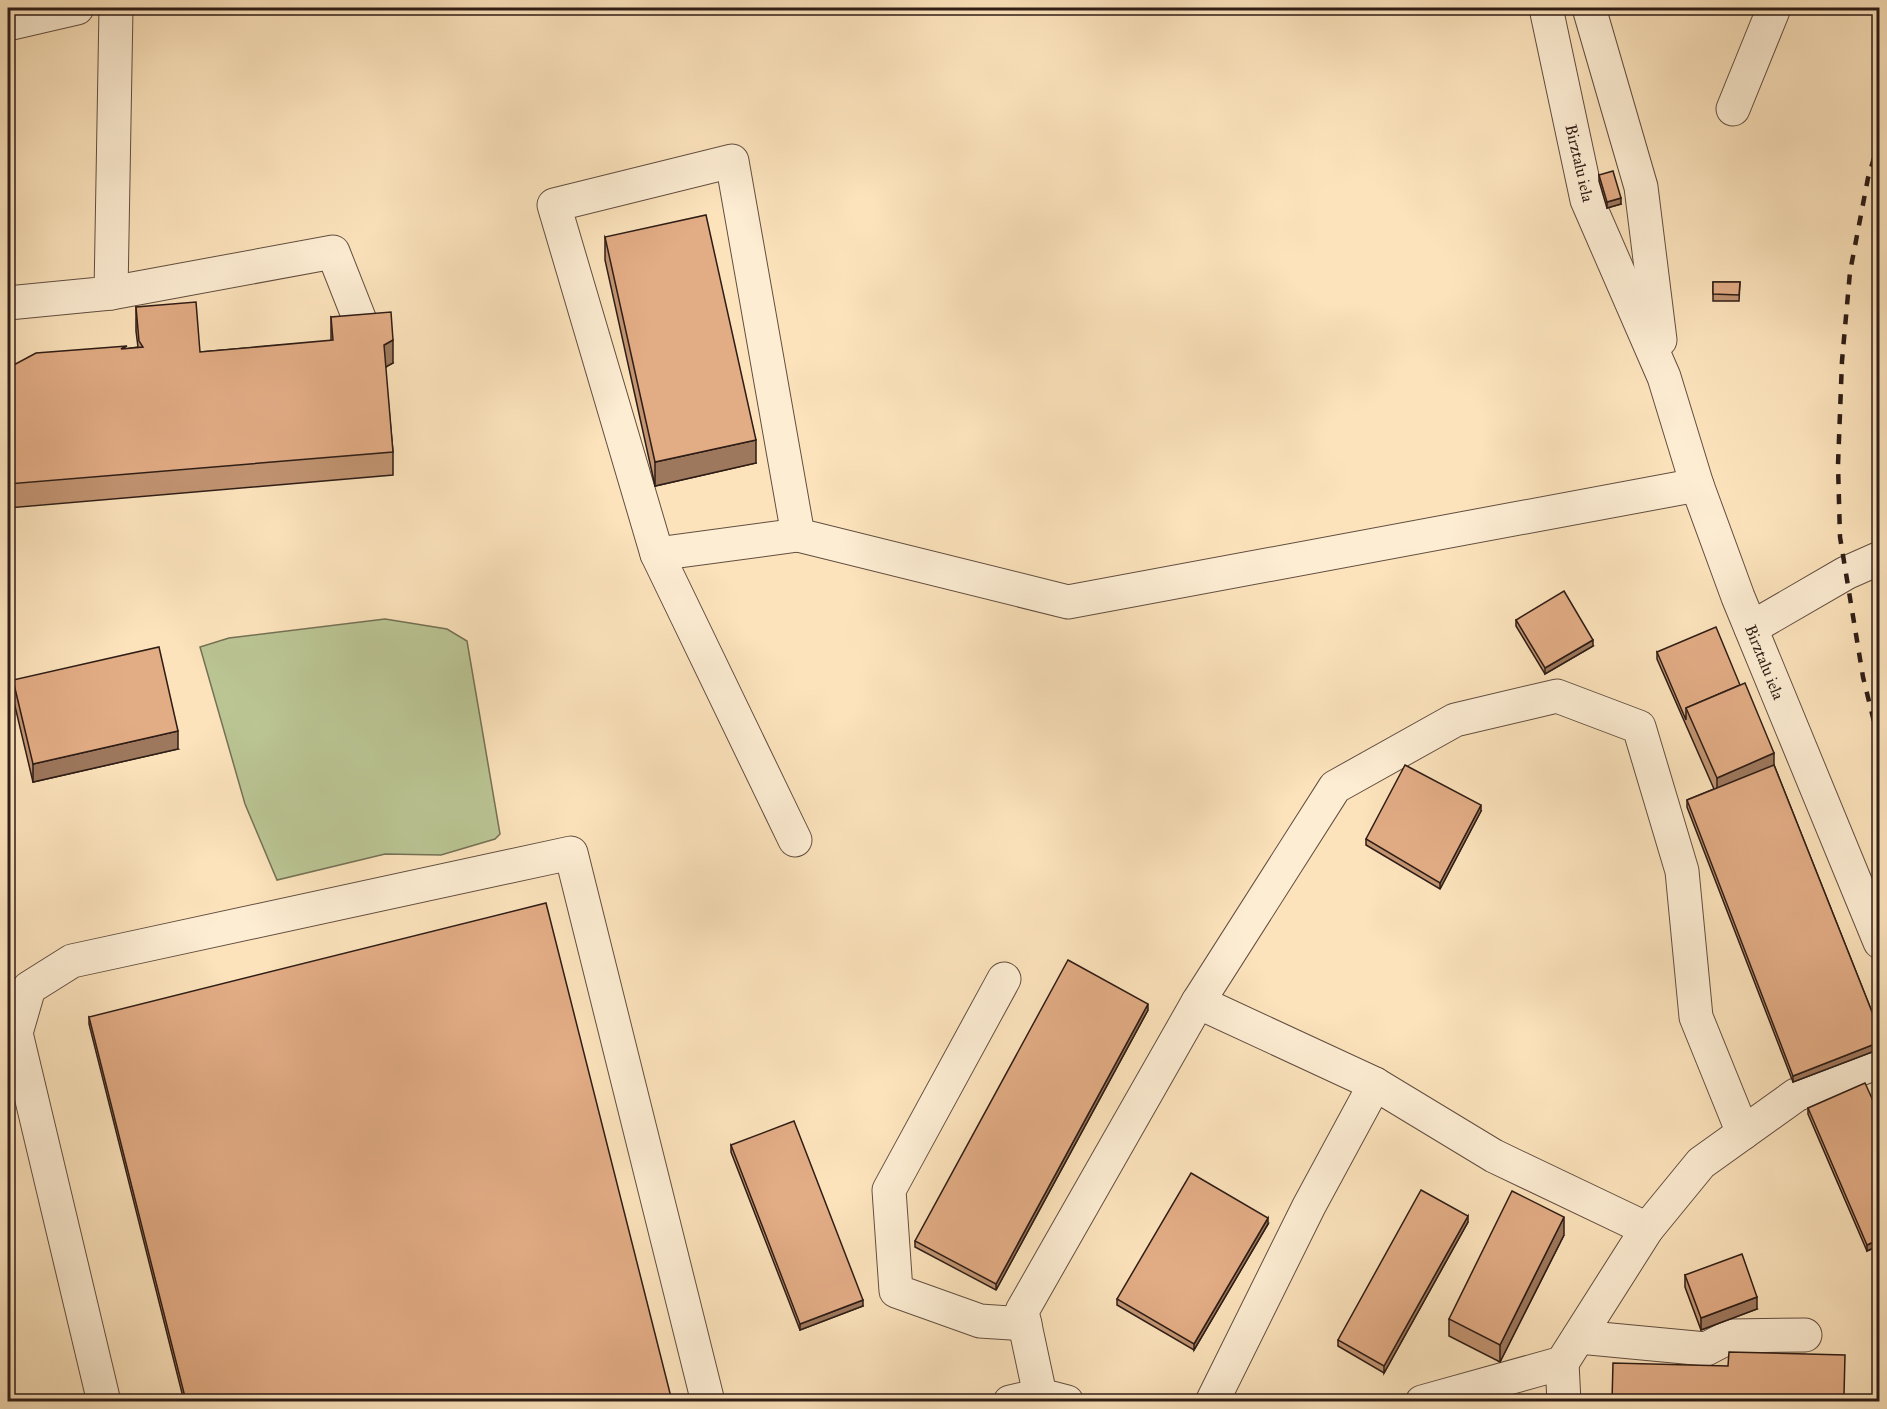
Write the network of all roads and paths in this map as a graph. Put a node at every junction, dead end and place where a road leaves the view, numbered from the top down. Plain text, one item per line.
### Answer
1 (77, 8) edge
2 (116, 8) edge
3 (1546, 8) edge
4 (1589, 8) edge
5 (1774, 8) edge
6 (8, 24) edge
7 (1733, 109) dead end
8 (111, 293) junction
9 (8, 303) edge
10 (1664, 377) junction
11 (366, 386) edge
12 (1697, 485) junction
13 (798, 535) junction
14 (657, 554) junction
15 (1880, 558) edge
16 (1751, 628) junction
17 (795, 840) dead end
18 (1880, 942) edge
19 (1004, 980) dead end
20 (1198, 1002) junction
21 (1880, 1062) edge
22 (1375, 1084) junction
23 (1743, 1133) junction
24 (1647, 1229) junction
25 (1025, 1324) junction
26 (1805, 1335) dead end
27 (1571, 1350) junction
28 (1039, 1399) edge
29 (104, 1401) edge
30 (708, 1401) edge
31 (1212, 1401) edge
32 (1422, 1401) edge
33 (1564, 1401) edge

1 - 6 street
2 - 8 street
3 - 10 street, Birztalu iela
4 - 10 street, Birztalu iela
5 - 7 street
8 - 9 street
8 - 11 street
10 - 12 street, Birztalu iela
12 - 13 street
12 - 16 street, Birztalu iela
13 - 14 street
13 - 14 street
14 - 17 street
15 - 16 street
16 - 18 street, Birztalu iela
19 - 25 street
20 - 22 street
20 - 23 street
20 - 25 street
21 - 23 street
22 - 24 street
22 - 31 street
23 - 24 street
24 - 27 street
25 - 28 street
26 - 27 street
27 - 32 street
27 - 33 street
29 - 30 street

